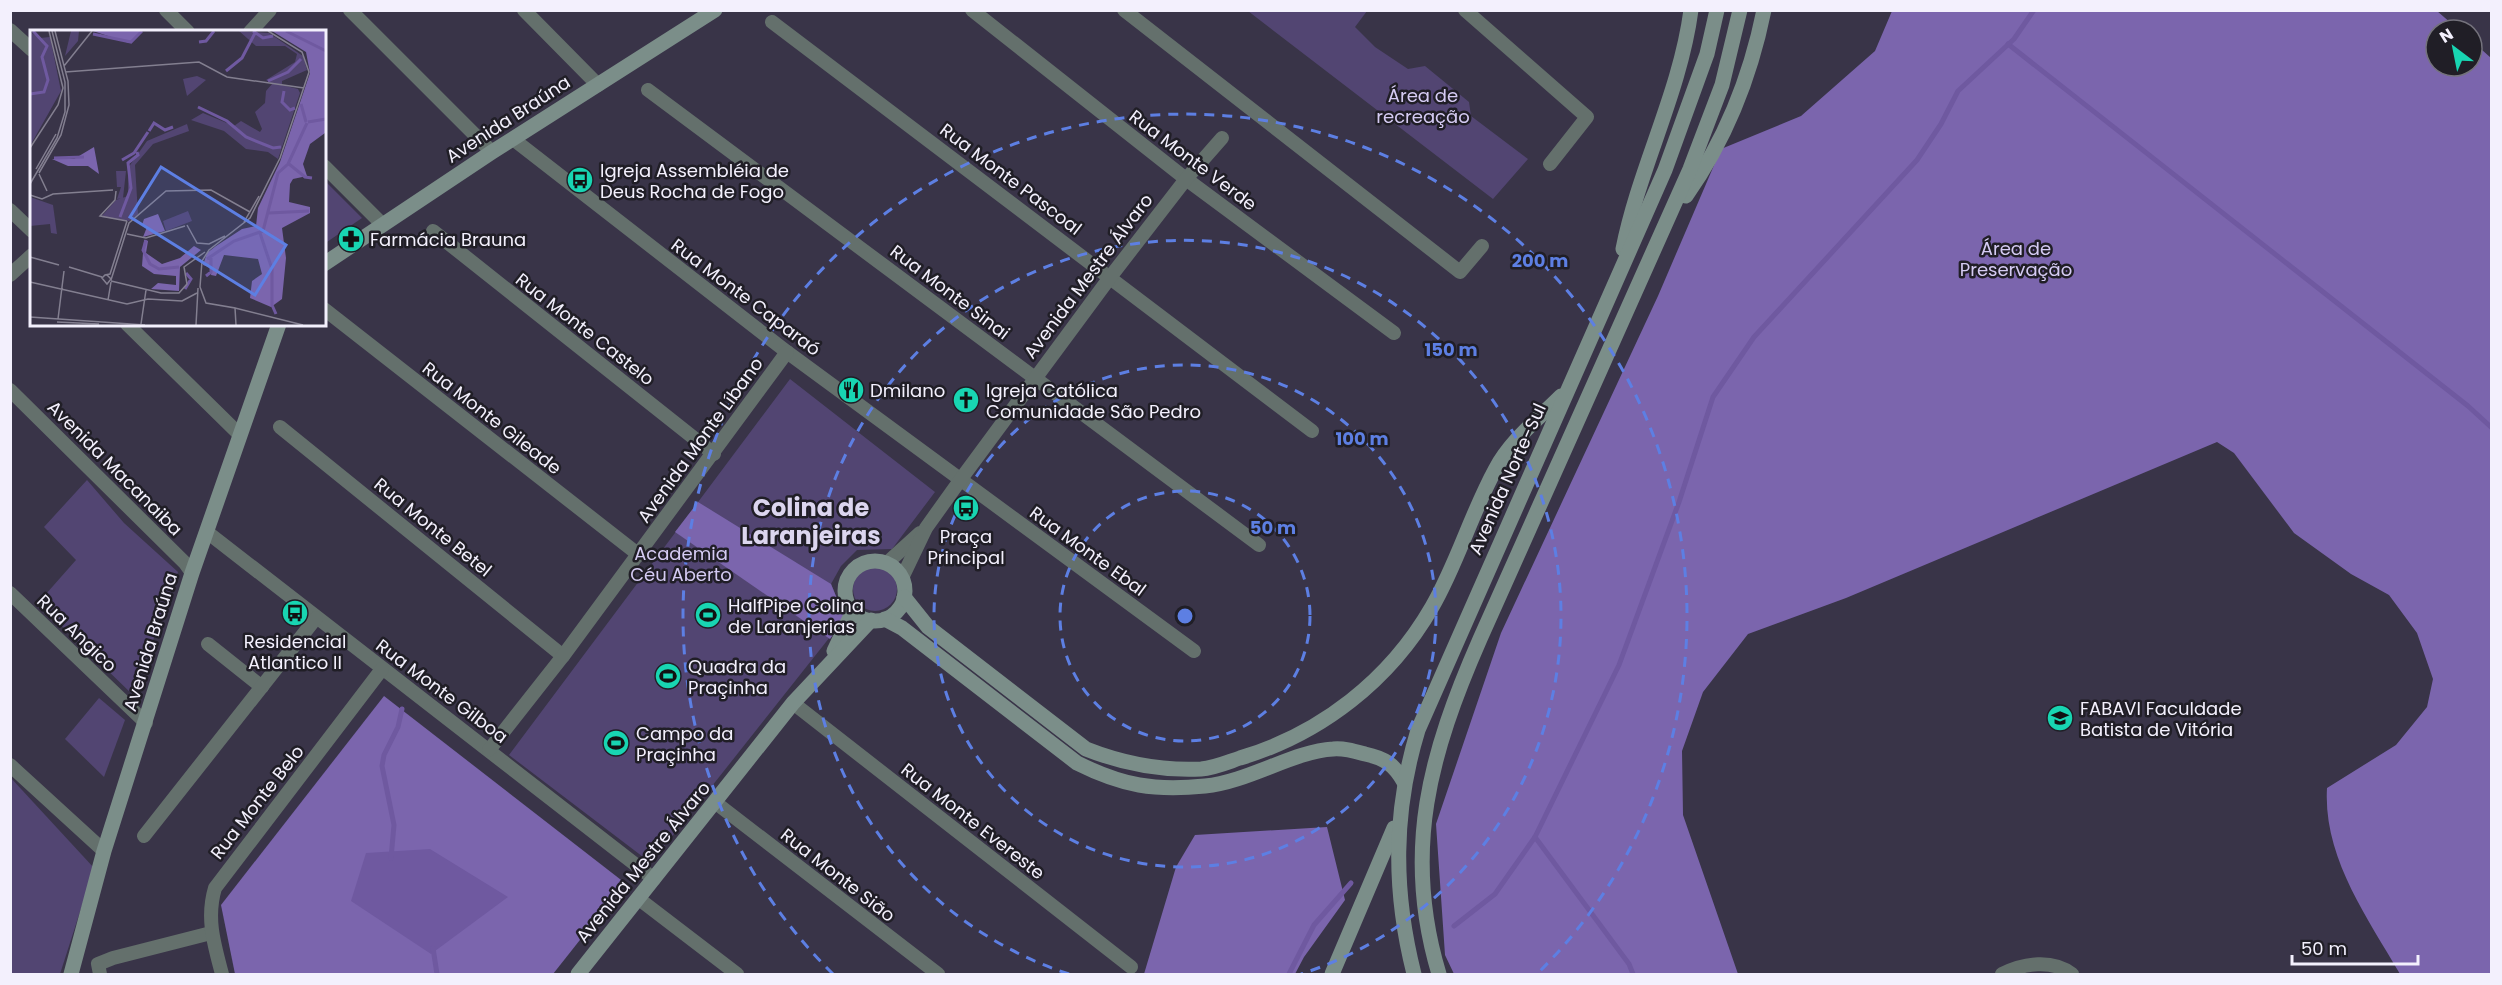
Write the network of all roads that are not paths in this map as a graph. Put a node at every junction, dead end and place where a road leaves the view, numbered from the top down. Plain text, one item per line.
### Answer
1 (166, 10) edge
2 (270, 10) edge
3 (350, 10) edge
4 (524, 10) edge
5 (972, 10) edge
6 (1124, 10) edge
7 (1465, 10) edge
8 (1691, 10) edge
9 (1717, 10) edge
10 (1740, 10) edge
11 (1764, 10) edge
12 (712, 11) edge
13 (772, 22) dead end
14 (10, 30) edge
15 (186, 30) edge
16 (252, 30) edge
17 (30, 48) edge
18 (598, 85) junction
19 (648, 90) dead end
20 (1222, 138) dead end
21 (513, 139) junction
22 (492, 152) junction
23 (1550, 164) dead end
24 (326, 168) edge
25 (1186, 179) junction
26 (10, 210) edge
27 (1668, 220) junction
28 (382, 224) junction
29 (30, 229) edge
30 (434, 231) dead end
31 (1482, 246) dead end
32 (30, 257) edge
33 (326, 263) edge
34 (10, 275) edge
35 (1111, 276) junction
36 (1617, 279) junction
37 (326, 311) edge
38 (129, 326) edge
39 (278, 326) edge
40 (1394, 333) dead end
41 (787, 352) junction
42 (1036, 378) junction
43 (10, 390) edge
44 (1567, 390) junction
45 (280, 427) dead end
46 (1312, 430) dead end
47 (240, 435) junction
48 (714, 454) junction
49 (961, 479) junction
50 (926, 528) junction
51 (207, 532) junction
52 (1259, 545) dead end
53 (639, 555) junction
54 (887, 563) junction
55 (192, 573) junction
56 (902, 578) junction
57 (10, 593) edge
58 (904, 597) junction
59 (853, 611) junction
60 (316, 618) junction
61 (878, 620) junction
62 (208, 644) dead end
63 (1194, 651) dead end
64 (563, 656) junction
65 (829, 662) junction
66 (382, 669) junction
67 (262, 687) junction
68 (794, 703) junction
69 (146, 723) junction
70 (489, 750) junction
71 (10, 765) edge
72 (1404, 782) junction
73 (716, 803) junction
74 (1399, 814) junction
75 (144, 836) dead end
76 (104, 851) junction
77 (654, 879) junction
78 (639, 898) junction
79 (211, 933) junction
80 (1131, 967) dead end
81 (71, 975) edge
82 (100, 975) edge
83 (222, 975) edge
84 (578, 975) edge
85 (737, 975) edge
86 (938, 975) edge
87 (1332, 975) edge
88 (1414, 975) edge
89 (1439, 975) edge
90 (2002, 975) edge
91 (2072, 975) edge

1 - 15 street
2 - 16 street
3 - 22 street
4 - 18 street
5 - 25 street, Rua Monte Verde
6 - 31 street
7 - 23 street
8 - 36 street
9 - 36 street, Avenida Norte-Sul
10 - 27 street
11 - 27 street
12 - 18 street, Avenida Braúna
13 - 35 street, Rua Monte Pascoal
14 - 17 street
18 - 21 street, Avenida Braúna
19 - 42 street, Rua Monte Sinai
20 - 25 street, Avenida Mestre Álvaro
21 - 22 street, Avenida Braúna
21 - 41 street, Rua Monte Caparaó
22 - 28 street, Avenida Braúna
24 - 28 street
25 - 35 street, Avenida Mestre Álvaro
25 - 40 street, Rua Monte Verde
26 - 29 street
27 - 89 street
28 - 33 street, Avenida Braúna
30 - 48 street, Rua Monte Castelo
32 - 34 street
35 - 42 street, Avenida Mestre Álvaro
35 - 46 street, Rua Monte Pascoal
36 - 44 street, Avenida Norte-Sul
37 - 53 street, Rua Monte Gileade
38 - 47 street
39 - 47 street, Avenida Braúna
41 - 48 street, Avenida Monte Líbano
41 - 49 street, Rua Monte Caparaó
42 - 49 street, Avenida Mestre Álvaro
42 - 52 street, Rua Monte Sinai
43 - 55 street, Avenida Macanaiba
44 - 58 street
44 - 72 street, Avenida Norte-Sul
45 - 64 street, Rua Monte Betel
47 - 51 street, Avenida Braúna
48 - 53 street, Avenida Monte Líbano
49 - 50 street, Avenida Mestre Álvaro
49 - 63 street, Rua Monte Ebal
50 - 54 street, Avenida Mestre Álvaro
50 - 56 street, Avenida Mestre Álvaro
51 - 55 street, Avenida Braúna
51 - 60 street, Rua Monte Gilboa
53 - 64 street, Avenida Monte Líbano
54 - 56 street
54 - 59 street
55 - 69 street, Avenida Braúna
56 - 58 street
57 - 69 street, Rua Angico
58 - 61 street
59 - 61 street
59 - 65 street, Avenida Mestre Álvaro
60 - 66 street, Rua Monte Gilboa
60 - 67 street
61 - 65 street, Avenida Mestre Álvaro
61 - 72 street
62 - 67 street
64 - 70 street, Avenida Monte Líbano
65 - 68 street, Avenida Mestre Álvaro
66 - 70 street, Rua Monte Gilboa
66 - 79 street, Rua Monte Belo
67 - 75 street
68 - 73 street, Avenida Mestre Álvaro
68 - 80 street, Rua Monte Evereste
69 - 76 street, Avenida Braúna
70 - 77 street, Rua Monte Gilboa
71 - 76 street
72 - 74 street, Avenida Norte-Sul
73 - 77 street, Avenida Mestre Álvaro
73 - 86 street, Rua Monte Sião
74 - 87 street
74 - 88 street, Avenida Norte-Sul
76 - 81 street, Avenida Braúna
77 - 78 street, Avenida Mestre Álvaro
78 - 84 street, Avenida Mestre Álvaro
78 - 85 street
79 - 82 street
79 - 83 street, Rua Monte Belo
90 - 91 street

